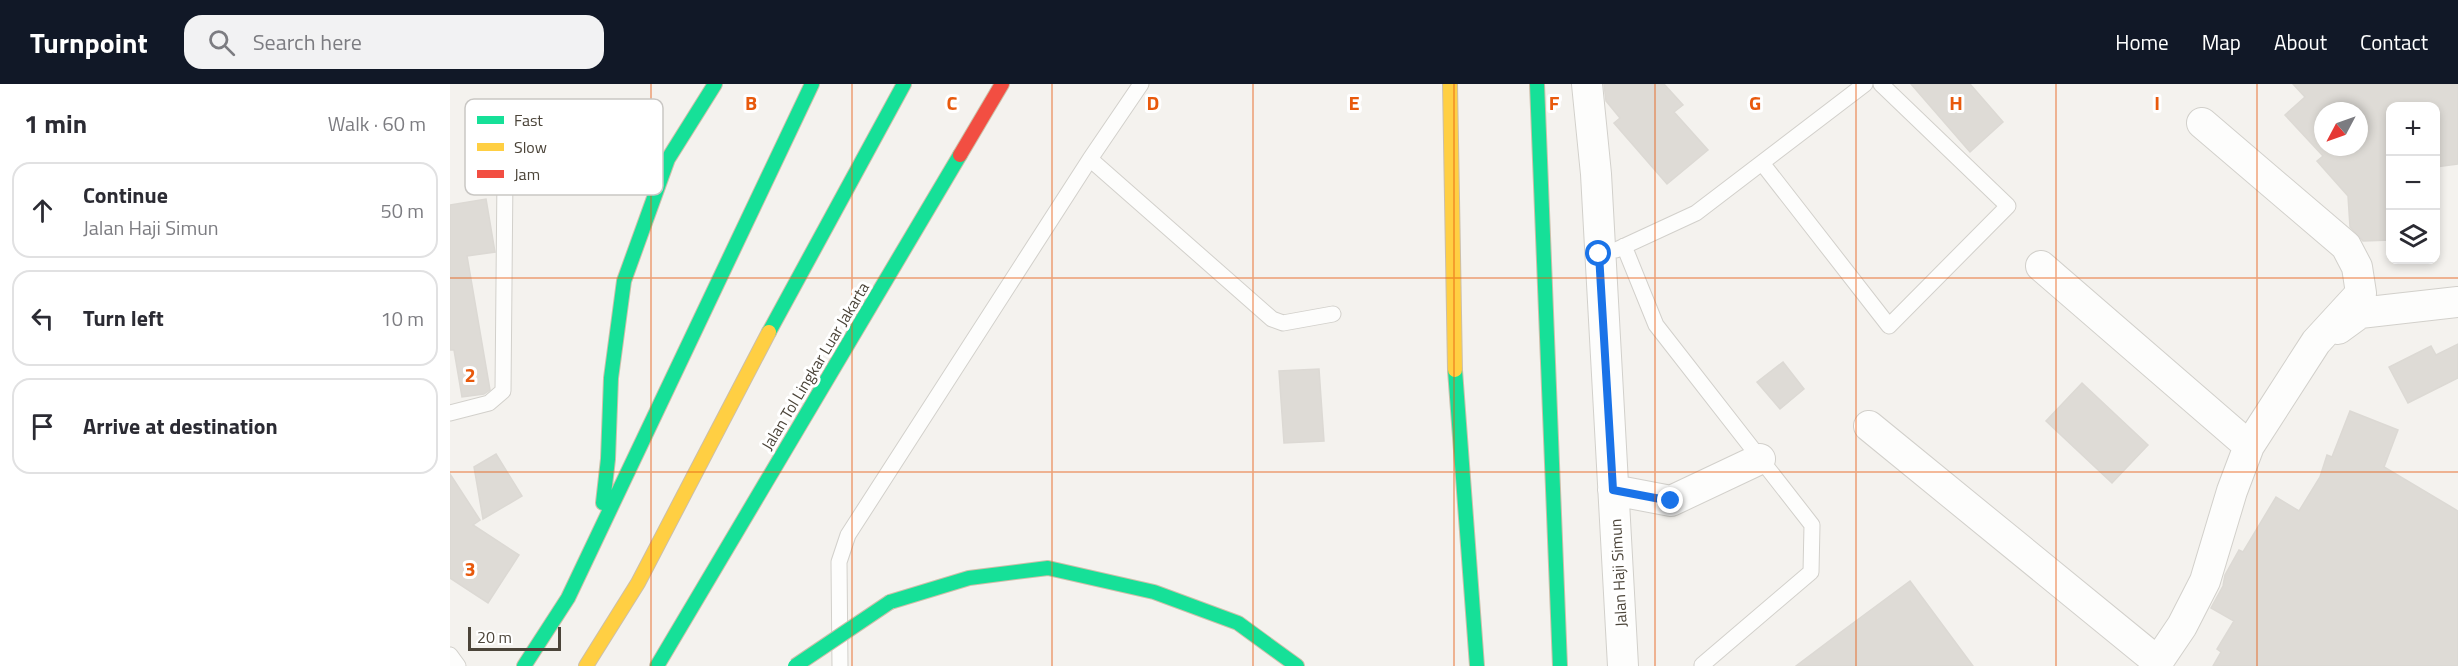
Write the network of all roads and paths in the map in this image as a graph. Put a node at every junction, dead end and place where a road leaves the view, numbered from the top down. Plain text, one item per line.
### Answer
1 (715, 84) edge
2 (813, 84) edge
3 (904, 84) edge
4 (1002, 84) edge
5 (1141, 84) edge
6 (1450, 84) edge
7 (1537, 84) edge
8 (1587, 84) edge
9 (1865, 84) edge
10 (1881, 84) edge
11 (2202, 123) dead end
12 (1090, 159) junction
13 (1762, 163) junction
14 (663, 173) edge
15 (505, 195) edge
16 (655, 195) edge
17 (1611, 250) junction
18 (2041, 266) dead end
19 (2458, 282) edge
20 (2361, 293) junction
21 (2458, 302) edge
22 (1333, 314) dead end
23 (450, 413) edge
24 (1869, 426) dead end
25 (2249, 446) junction
26 (1760, 459) junction
27 (2250, 479) dead end
28 (1613, 490) junction
29 (599, 531) junction
30 (450, 655) edge
31 (2157, 664) edge
32 (458, 666) edge
33 (524, 666) edge
34 (586, 666) edge
35 (657, 666) edge
36 (795, 666) edge
37 (840, 666) edge
38 (1296, 666) edge
39 (1477, 666) edge
40 (1560, 666) edge
41 (1623, 666) edge
42 (1702, 666) edge

1 - 14 highway
2 - 29 highway
3 - 34 highway
4 - 35 highway, Jalan Tol Lingkar Luar Jakarta
5 - 12 lane
6 - 39 highway
7 - 40 highway
8 - 17 street, Jalan Haji Simun
9 - 13 lane
10 - 13 lane
11 - 20 street
12 - 22 lane
12 - 37 lane
13 - 17 lane
15 - 23 lane
16 - 29 highway
17 - 26 lane
17 - 28 street, Jalan Haji Simun
18 - 25 street
19 - 20 street
20 - 25 street
21 - 27 street
24 - 31 street
25 - 31 street
26 - 28 street
26 - 42 lane
28 - 41 street, Jalan Haji Simun
29 - 33 highway
30 - 32 lane
36 - 38 highway, bridge

